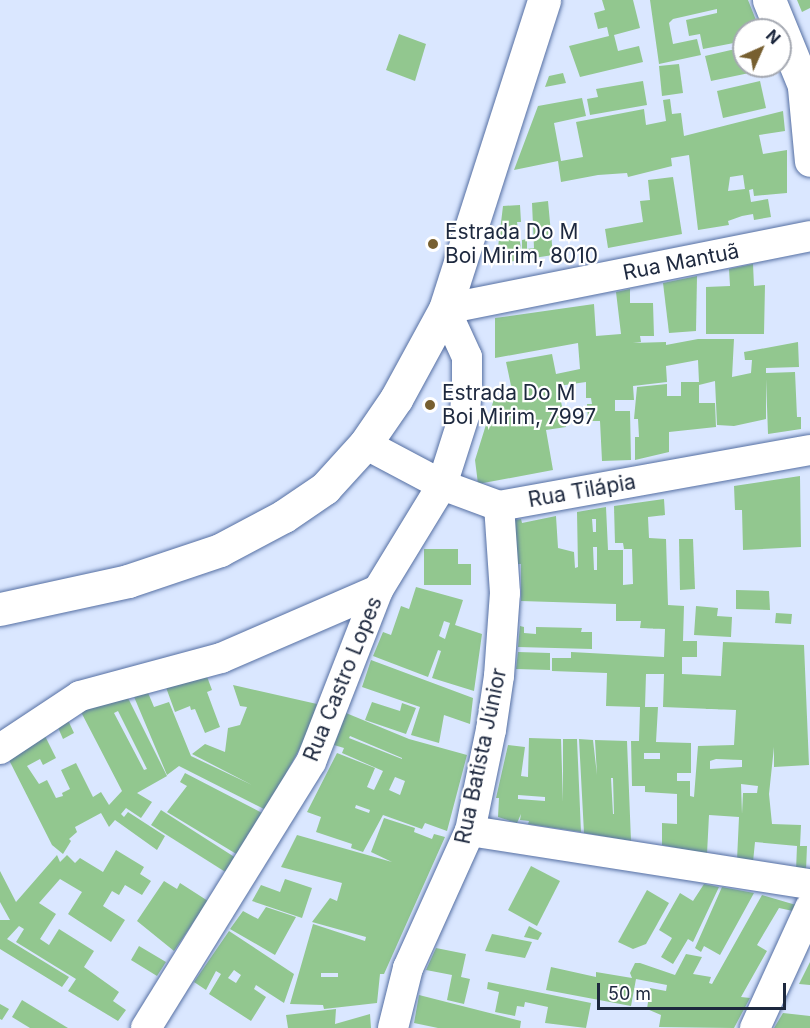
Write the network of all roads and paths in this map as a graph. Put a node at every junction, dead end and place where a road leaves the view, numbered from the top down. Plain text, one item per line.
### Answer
1 (544, 0) edge
2 (769, 0) edge
3 (806, 94) edge
4 (810, 162) edge
5 (810, 236) edge
6 (445, 309) junction
7 (365, 444) junction
8 (810, 450) edge
9 (442, 485) junction
10 (499, 506) junction
11 (378, 590) junction
12 (0, 609) edge
13 (0, 749) edge
14 (470, 831) junction
15 (810, 884) edge
16 (810, 908) edge
17 (146, 1028) edge
18 (393, 1028) edge
19 (755, 1028) edge

1 - 6 main road
2 - 3 main road
3 - 4 street
5 - 6 street, Rua Mantuã
6 - 7 main road
6 - 9 street, Rua Castro Lopes
7 - 9 street, Rua Tilápia
7 - 12 main road
8 - 10 street, Rua Tilápia
9 - 10 street, Rua Tilápia
9 - 11 street, Rua Castro Lopes
10 - 14 street, Rua Batista Júnior
11 - 13 street
11 - 17 street, Rua Castro Lopes
14 - 15 street
14 - 18 street, Rua Batista Júnior
16 - 19 street

